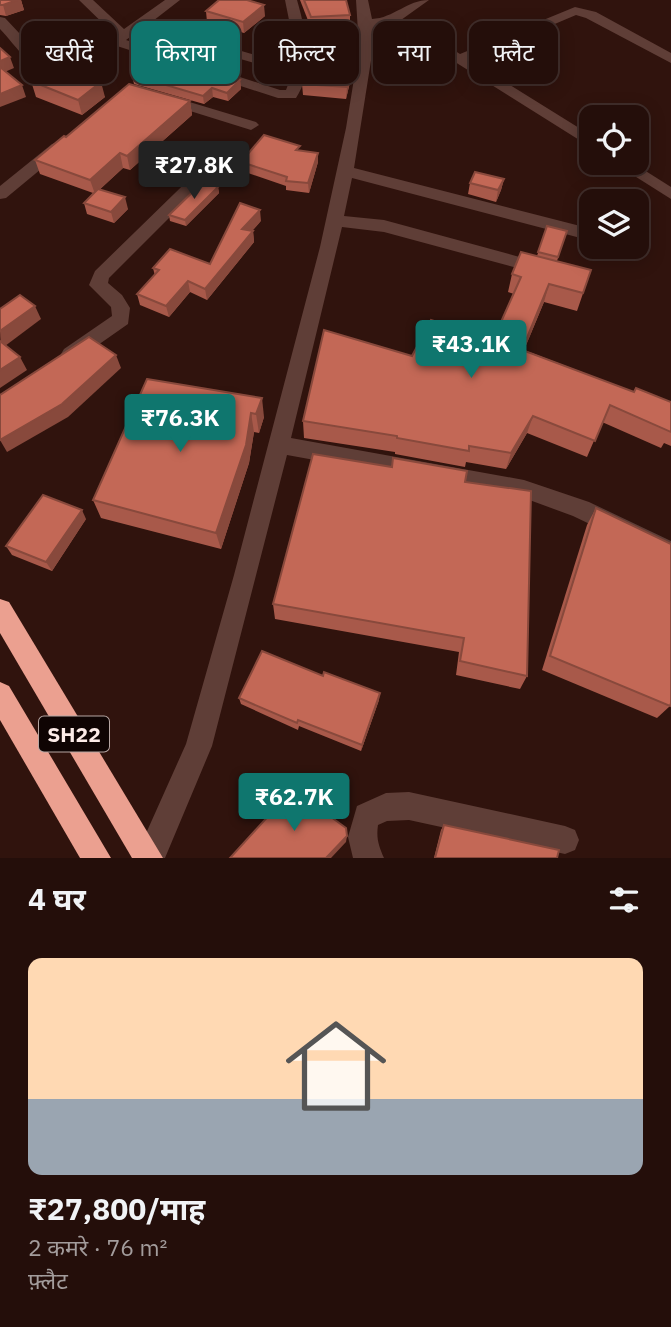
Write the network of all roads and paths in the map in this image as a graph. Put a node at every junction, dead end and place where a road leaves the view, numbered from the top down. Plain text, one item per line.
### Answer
1 (85, 0) edge
2 (174, 0) edge
3 (291, 0) edge
4 (362, 0) edge
5 (423, 0) edge
6 (552, 0) edge
7 (403, 5) edge
8 (575, 11) junction
9 (0, 21) edge
10 (144, 21) edge
11 (296, 21) edge
12 (390, 21) edge
13 (366, 23) junction
14 (373, 23) edge
15 (131, 30) edge
16 (120, 38) junction
17 (455, 56) edge
18 (459, 59) junction
19 (671, 59) edge
20 (296, 84) edge
21 (151, 94) edge
22 (251, 125) dead end
23 (72, 135) edge
24 (579, 136) edge
25 (220, 158) dead end
26 (345, 172) junction
27 (641, 175) edge
28 (0, 194) edge
29 (671, 194) edge
30 (334, 221) junction
31 (579, 232) edge
32 (558, 273) edge
33 (57, 365) edge
34 (279, 445) junction
35 (671, 553) edge
36 (0, 610) edge
37 (0, 695) edge
38 (565, 840) dead end
39 (364, 856) edge
40 (96, 858) edge
41 (149, 858) edge

1 - 16 street
2 - 10 street
3 - 11 street
4 - 13 street
5 - 7 street
6 - 8 street
7 - 12 street
8 - 18 street
8 - 19 street
9 - 16 street
13 - 14 street
13 - 26 street
15 - 16 street
16 - 20 street
17 - 18 street
18 - 24 street
21 - 22 street
23 - 28 street
25 - 33 street
26 - 30 street
26 - 31 street
27 - 29 street
30 - 32 street
30 - 34 street
34 - 35 street
34 - 41 street
36 - 41 highway, SH22
37 - 40 highway, SH22
38 - 39 street

